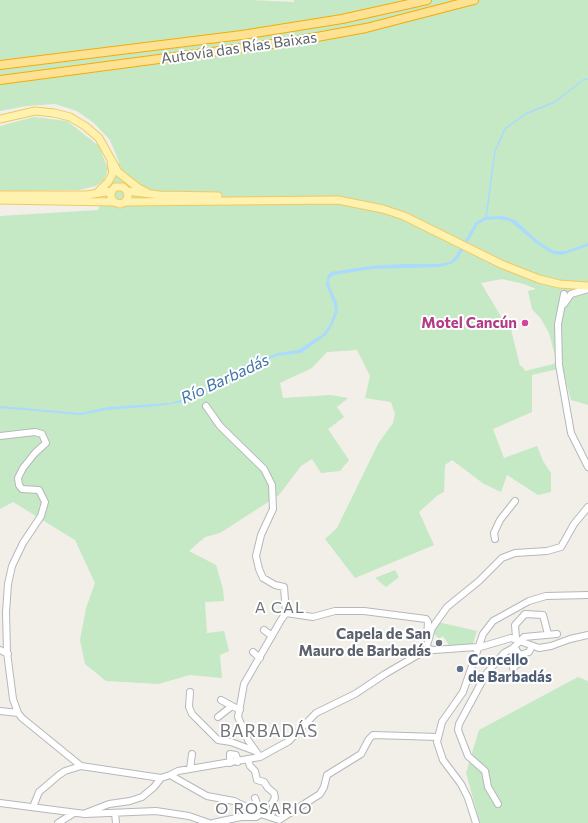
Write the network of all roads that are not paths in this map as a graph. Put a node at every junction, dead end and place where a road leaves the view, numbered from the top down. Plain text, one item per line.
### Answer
1 (427, 0) edge
2 (474, 0) edge
3 (0, 65) edge
4 (0, 80) edge
5 (0, 119) edge
6 (116, 172) junction
7 (113, 190) junction
8 (126, 190) junction
9 (148, 193) junction
10 (95, 194) junction
11 (0, 195) edge
12 (0, 200) edge
13 (254, 200) junction
14 (114, 202) junction
15 (125, 202) junction
16 (559, 284) junction
17 (575, 285) junction
18 (588, 288) edge
19 (564, 294) junction
20 (571, 294) junction
21 (563, 306) junction
22 (206, 406) dead end
23 (0, 436) edge
24 (588, 467) edge
25 (514, 501) dead end
26 (588, 507) edge
27 (495, 539) dead end
28 (588, 595) edge
29 (286, 613) junction
30 (264, 630) dead end
31 (548, 634) junction
32 (557, 634) dead end
33 (588, 635) edge
34 (272, 636) junction
35 (518, 639) junction
36 (532, 646) junction
37 (428, 647) junction
38 (514, 647) junction
39 (477, 648) junction
40 (0, 650) edge
41 (252, 652) dead end
42 (8, 654) junction
43 (520, 655) junction
44 (260, 658) junction
45 (514, 668) dead end
46 (190, 692) dead end
47 (221, 700) dead end
48 (232, 706) junction
49 (240, 710) junction
50 (0, 711) edge
51 (18, 713) junction
52 (218, 717) dead end
53 (438, 737) junction
54 (255, 751) junction
55 (192, 754) dead end
56 (260, 757) junction
57 (248, 760) junction
58 (81, 766) junction
59 (190, 769) junction
60 (170, 775) junction
61 (161, 778) junction
62 (255, 798) dead end
63 (0, 802) edge
64 (498, 804) dead end
65 (33, 807) junction
66 (258, 812) junction
67 (74, 813) junction
68 (114, 813) junction
69 (85, 814) junction
70 (270, 817) junction
71 (58, 823) edge
72 (116, 823) edge
73 (209, 823) edge
74 (213, 823) edge
75 (476, 823) edge

1 - 3 highway, Autovía das Rías Baixas
2 - 4 highway, Autovía das Rías Baixas
5 - 6 main road
6 - 7 main road
6 - 8 main road
6 - 9 main road
6 - 10 main road
7 - 8 main road
7 - 10 main road
7 - 14 main road
8 - 9 main road
8 - 15 main road
9 - 13 main road
10 - 11 main road
12 - 14 main road
13 - 15 main road
13 - 16 main road
14 - 15 main road
16 - 17 main road
16 - 19 street
17 - 18 main road
17 - 20 street
18 - 20 street
19 - 20 street
19 - 21 street
20 - 21 street
21 - 24 street
22 - 29 street
23 - 42 street
25 - 27 street
26 - 37 street
28 - 39 street
29 - 34 street
29 - 37 street
30 - 34 street
31 - 32 street
31 - 35 street
31 - 35 street
33 - 36 street
34 - 44 street
35 - 36 street
35 - 38 street
35 - 39 street
36 - 43 street
37 - 39 street
37 - 56 street
38 - 43 street
38 - 64 street
39 - 53 street
40 - 42 street
41 - 44 street
42 - 51 street
43 - 45 street
44 - 49 street
46 - 54 street
47 - 48 street
48 - 49 street
48 - 52 street
49 - 54 street
50 - 51 street
51 - 58 street
53 - 70 street
53 - 75 street
54 - 56 street
55 - 59 street
56 - 57 street
57 - 59 street
57 - 70 street
58 - 61 street
58 - 65 street
59 - 60 street
60 - 61 street
60 - 66 street
61 - 69 street
62 - 66 street
63 - 65 street
65 - 67 street
66 - 70 street
66 - 74 street
67 - 69 street
67 - 71 street
68 - 69 street
68 - 72 street
68 - 73 street

